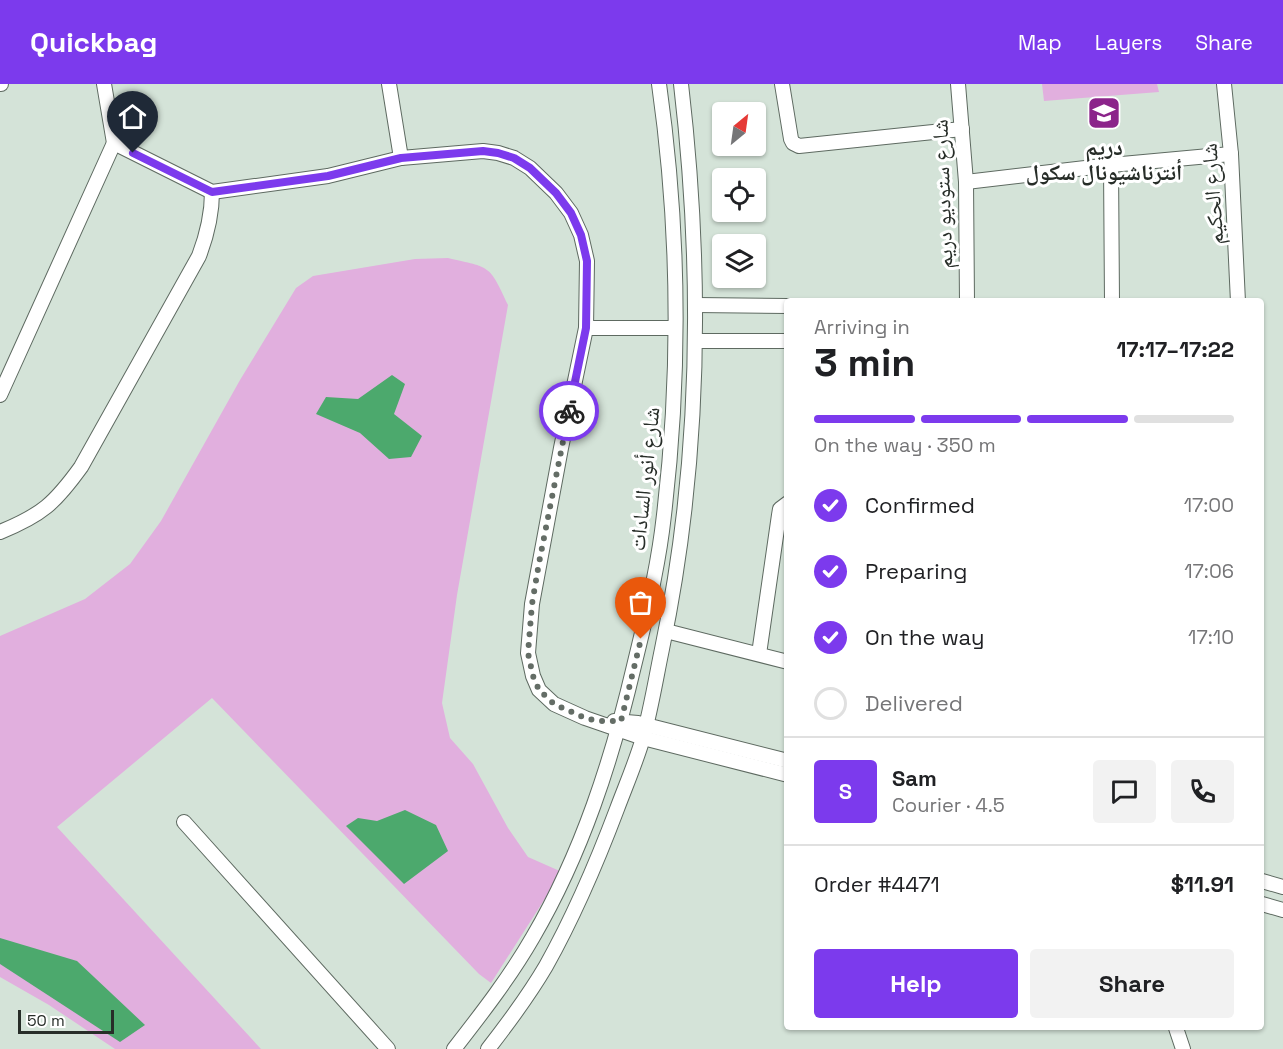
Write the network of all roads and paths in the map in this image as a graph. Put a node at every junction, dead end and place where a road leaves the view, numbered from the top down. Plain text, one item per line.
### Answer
1 (104, 84) edge
2 (389, 84) edge
3 (659, 84) edge
4 (681, 84) edge
5 (782, 84) edge
6 (958, 84) edge
7 (1224, 84) edge
8 (962, 129) junction
9 (114, 143) junction
10 (1231, 154) junction
11 (401, 158) junction
12 (1111, 165) junction
13 (966, 182) junction
14 (212, 192) junction
15 (967, 298) edge
16 (1112, 298) edge
17 (1238, 298) edge
18 (696, 305) junction
19 (784, 306) edge
20 (675, 327) junction
21 (586, 328) junction
22 (695, 341) junction
23 (784, 341) edge
24 (0, 395) edge
25 (784, 506) edge
26 (0, 532) edge
27 (666, 631) junction
28 (759, 654) junction
29 (784, 661) edge
30 (619, 725) junction
31 (645, 731) junction
32 (784, 760) edge
33 (784, 774) edge
34 (184, 822) dead end
35 (1264, 882) edge
36 (1283, 887) edge
37 (1264, 905) edge
38 (1283, 910) edge
39 (1177, 1030) edge
40 (388, 1049) edge
41 (454, 1049) edge
42 (488, 1049) edge
43 (1183, 1049) edge

1 - 9 street
2 - 11 street
3 - 20 street, شارع أنور السادات
4 - 18 street, شارع أنور السادات
5 - 8 street
6 - 8 street, شارع ستوديو دريم
7 - 10 street, شارع الحكيم
8 - 13 street, شارع ستوديو دريم
9 - 14 street
9 - 24 street
10 - 12 street
10 - 17 street, شارع الحكيم
11 - 14 street
11 - 21 street
12 - 13 street
12 - 16 street
13 - 15 street, شارع ستوديو دريم
14 - 26 street
18 - 19 street
18 - 22 street, شارع أنور السادات
20 - 21 street
20 - 30 street, شارع أنور السادات
21 - 30 street
22 - 23 street
22 - 27 street, شارع أنور السادات
25 - 28 street
27 - 28 street
27 - 31 street, شارع أنور السادات
28 - 29 street
30 - 31 street
30 - 41 street, شارع أنور السادات
31 - 32 street
31 - 33 street
31 - 42 street, شارع أنور السادات
34 - 40 street
35 - 36 street
37 - 38 street
39 - 43 street

